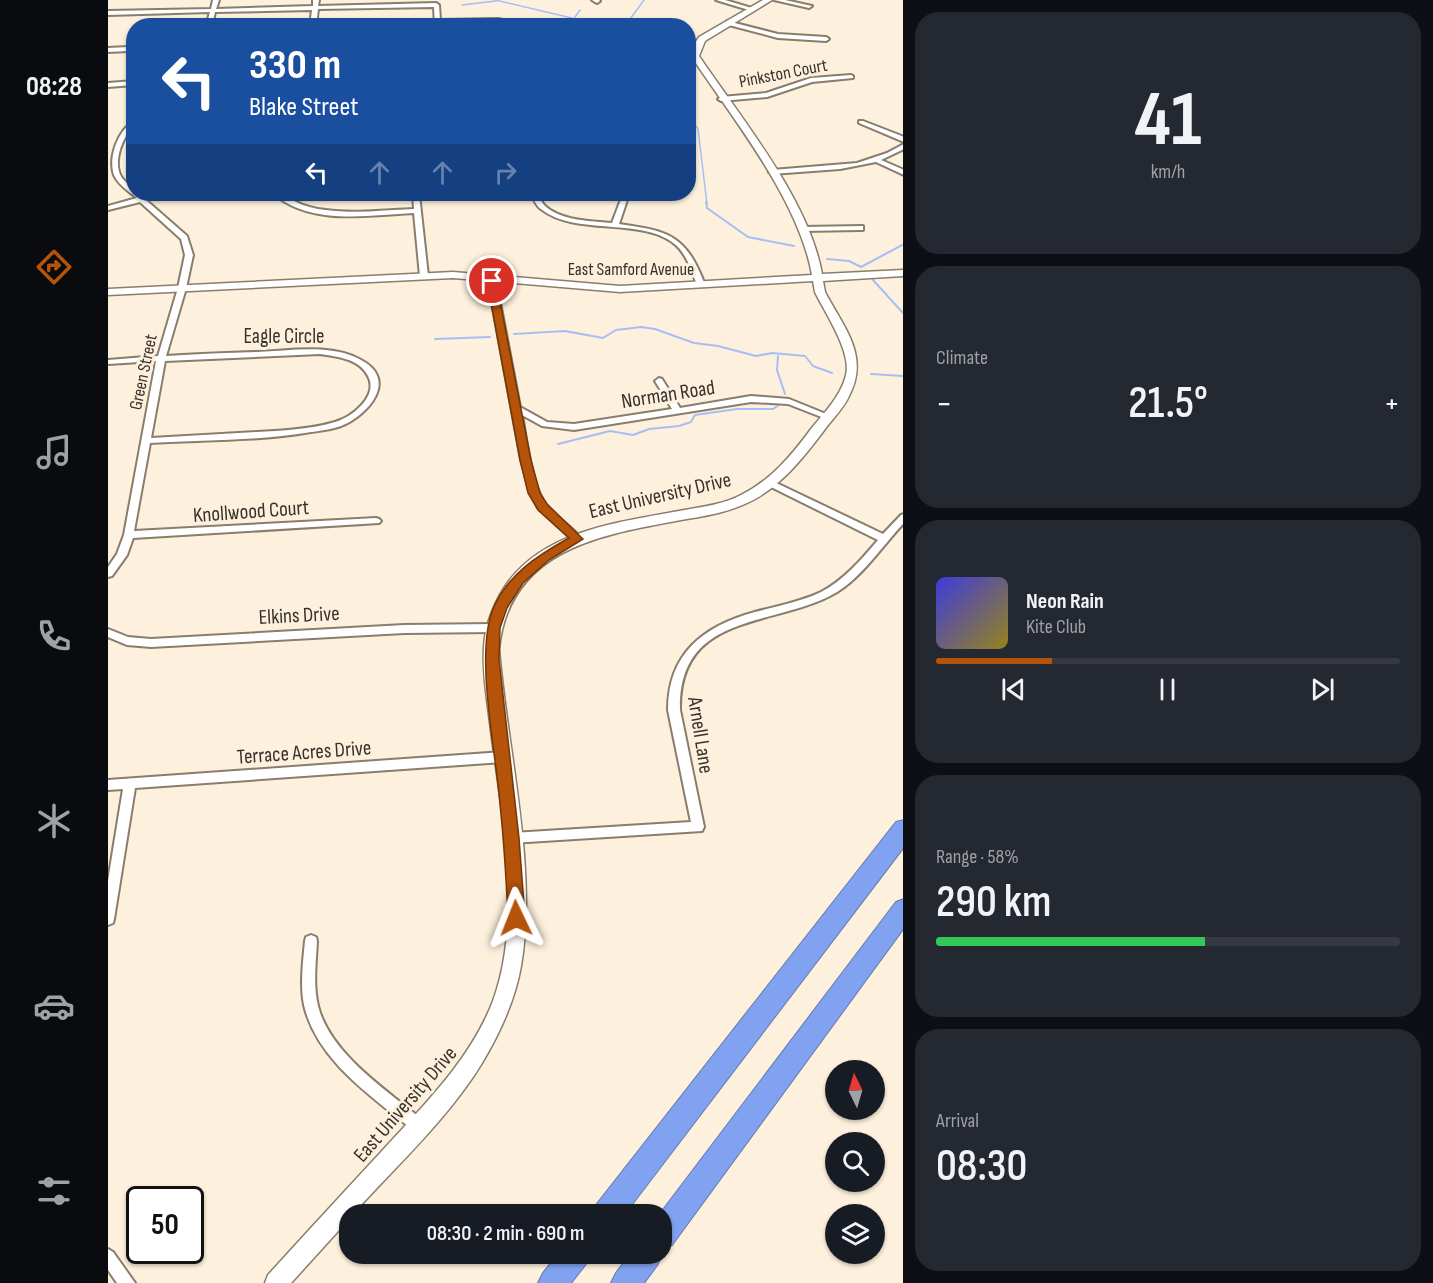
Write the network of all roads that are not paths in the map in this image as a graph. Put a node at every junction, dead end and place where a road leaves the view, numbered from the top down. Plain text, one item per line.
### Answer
1 (216, 0) edge
2 (316, 0) edge
3 (719, 0) edge
4 (768, 0) edge
5 (777, 0) edge
6 (808, 6) dead end
7 (315, 8) junction
8 (752, 9) junction
9 (214, 10) junction
10 (108, 13) edge
11 (212, 18) edge
12 (314, 18) edge
13 (437, 18) edge
14 (727, 23) junction
15 (826, 39) dead end
16 (126, 49) edge
17 (696, 49) edge
18 (108, 50) edge
19 (696, 66) edge
20 (851, 76) dead end
21 (126, 83) edge
22 (108, 84) edge
23 (721, 99) junction
24 (861, 122) dead end
25 (126, 129) edge
26 (903, 140) edge
27 (903, 146) edge
28 (877, 160) junction
29 (772, 172) junction
30 (903, 173) edge
31 (126, 185) edge
32 (126, 200) edge
33 (144, 201) edge
34 (289, 201) edge
35 (416, 201) edge
36 (538, 201) edge
37 (624, 201) edge
38 (108, 208) edge
39 (417, 211) junction
40 (615, 225) junction
41 (860, 228) dead end
42 (803, 229) junction
43 (903, 273) edge
44 (424, 276) junction
45 (490, 276) junction
46 (816, 279) junction
47 (701, 285) junction
48 (182, 288) junction
49 (108, 292) edge
50 (161, 359) junction
51 (108, 362) edge
52 (659, 381) dead end
53 (516, 408) junction
54 (678, 411) junction
55 (827, 416) junction
56 (145, 441) junction
57 (770, 483) junction
58 (903, 517) edge
59 (376, 522) dead end
60 (129, 535) junction
61 (883, 538) junction
62 (577, 539) junction
63 (108, 574) edge
64 (494, 628) junction
65 (108, 633) edge
66 (503, 758) junction
67 (130, 783) junction
68 (108, 785) edge
69 (903, 829) edge
70 (512, 838) junction
71 (903, 909) edge
72 (108, 919) edge
73 (311, 941) dead end
74 (418, 1126) junction
75 (614, 1204) edge
76 (672, 1221) edge
77 (108, 1257) edge
78 (568, 1264) edge
79 (640, 1264) edge
80 (127, 1283) edge
81 (276, 1283) edge
82 (554, 1283) edge
83 (626, 1283) edge

1 - 9 street
2 - 7 street
3 - 8 street
4 - 8 main road, East University Drive
5 - 6 street
7 - 9 street
7 - 12 street
7 - 13 street
8 - 14 main road, East University Drive
9 - 10 street
9 - 11 street
14 - 15 street
14 - 17 main road, East University Drive
16 - 18 street
19 - 23 main road, East University Drive
20 - 23 street, Pinkston Court
21 - 22 street
23 - 29 main road, East University Drive
24 - 26 street
25 - 31 street, Green Street
27 - 28 street
28 - 29 street
28 - 30 street
29 - 42 main road, East University Drive
32 - 38 street
33 - 48 street, Green Street
34 - 39 street
35 - 39 street
36 - 40 street
37 - 40 street
39 - 44 street
40 - 47 street
41 - 42 street
42 - 46 main road, East University Drive
43 - 46 main road, East Samford Avenue
44 - 45 main road, East Samford Avenue
44 - 48 main road, East Samford Avenue
45 - 47 main road, East Samford Avenue
45 - 53 street
46 - 47 main road, East Samford Avenue
46 - 55 main road, East University Drive
48 - 49 main road, East Samford Avenue
48 - 50 street, Green Street
50 - 51 street, Eagle Circle
50 - 56 street, Green Street
50 - 56 street, Eagle Circle
52 - 54 street
53 - 54 street, Norman Road
53 - 62 street
54 - 55 street, Norman Road
55 - 57 main road, East University Drive
56 - 60 street, Green Street
57 - 61 street
57 - 62 main road, East University Drive
58 - 61 street, Arnell Lane
59 - 60 street, Knollwood Court
60 - 63 street, Green Street
61 - 70 street, Arnell Lane
62 - 64 main road, East University Drive
64 - 65 street, Elkins Drive
64 - 66 main road, East University Drive
66 - 67 street, Terrace Acres Drive
66 - 70 main road, East University Drive
67 - 68 street, Terrace Acres Drive
67 - 72 street
69 - 75 highway
70 - 74 main road, East University Drive
71 - 76 highway
73 - 74 street
74 - 81 main road, East University Drive
77 - 80 street
78 - 82 highway
79 - 83 highway

